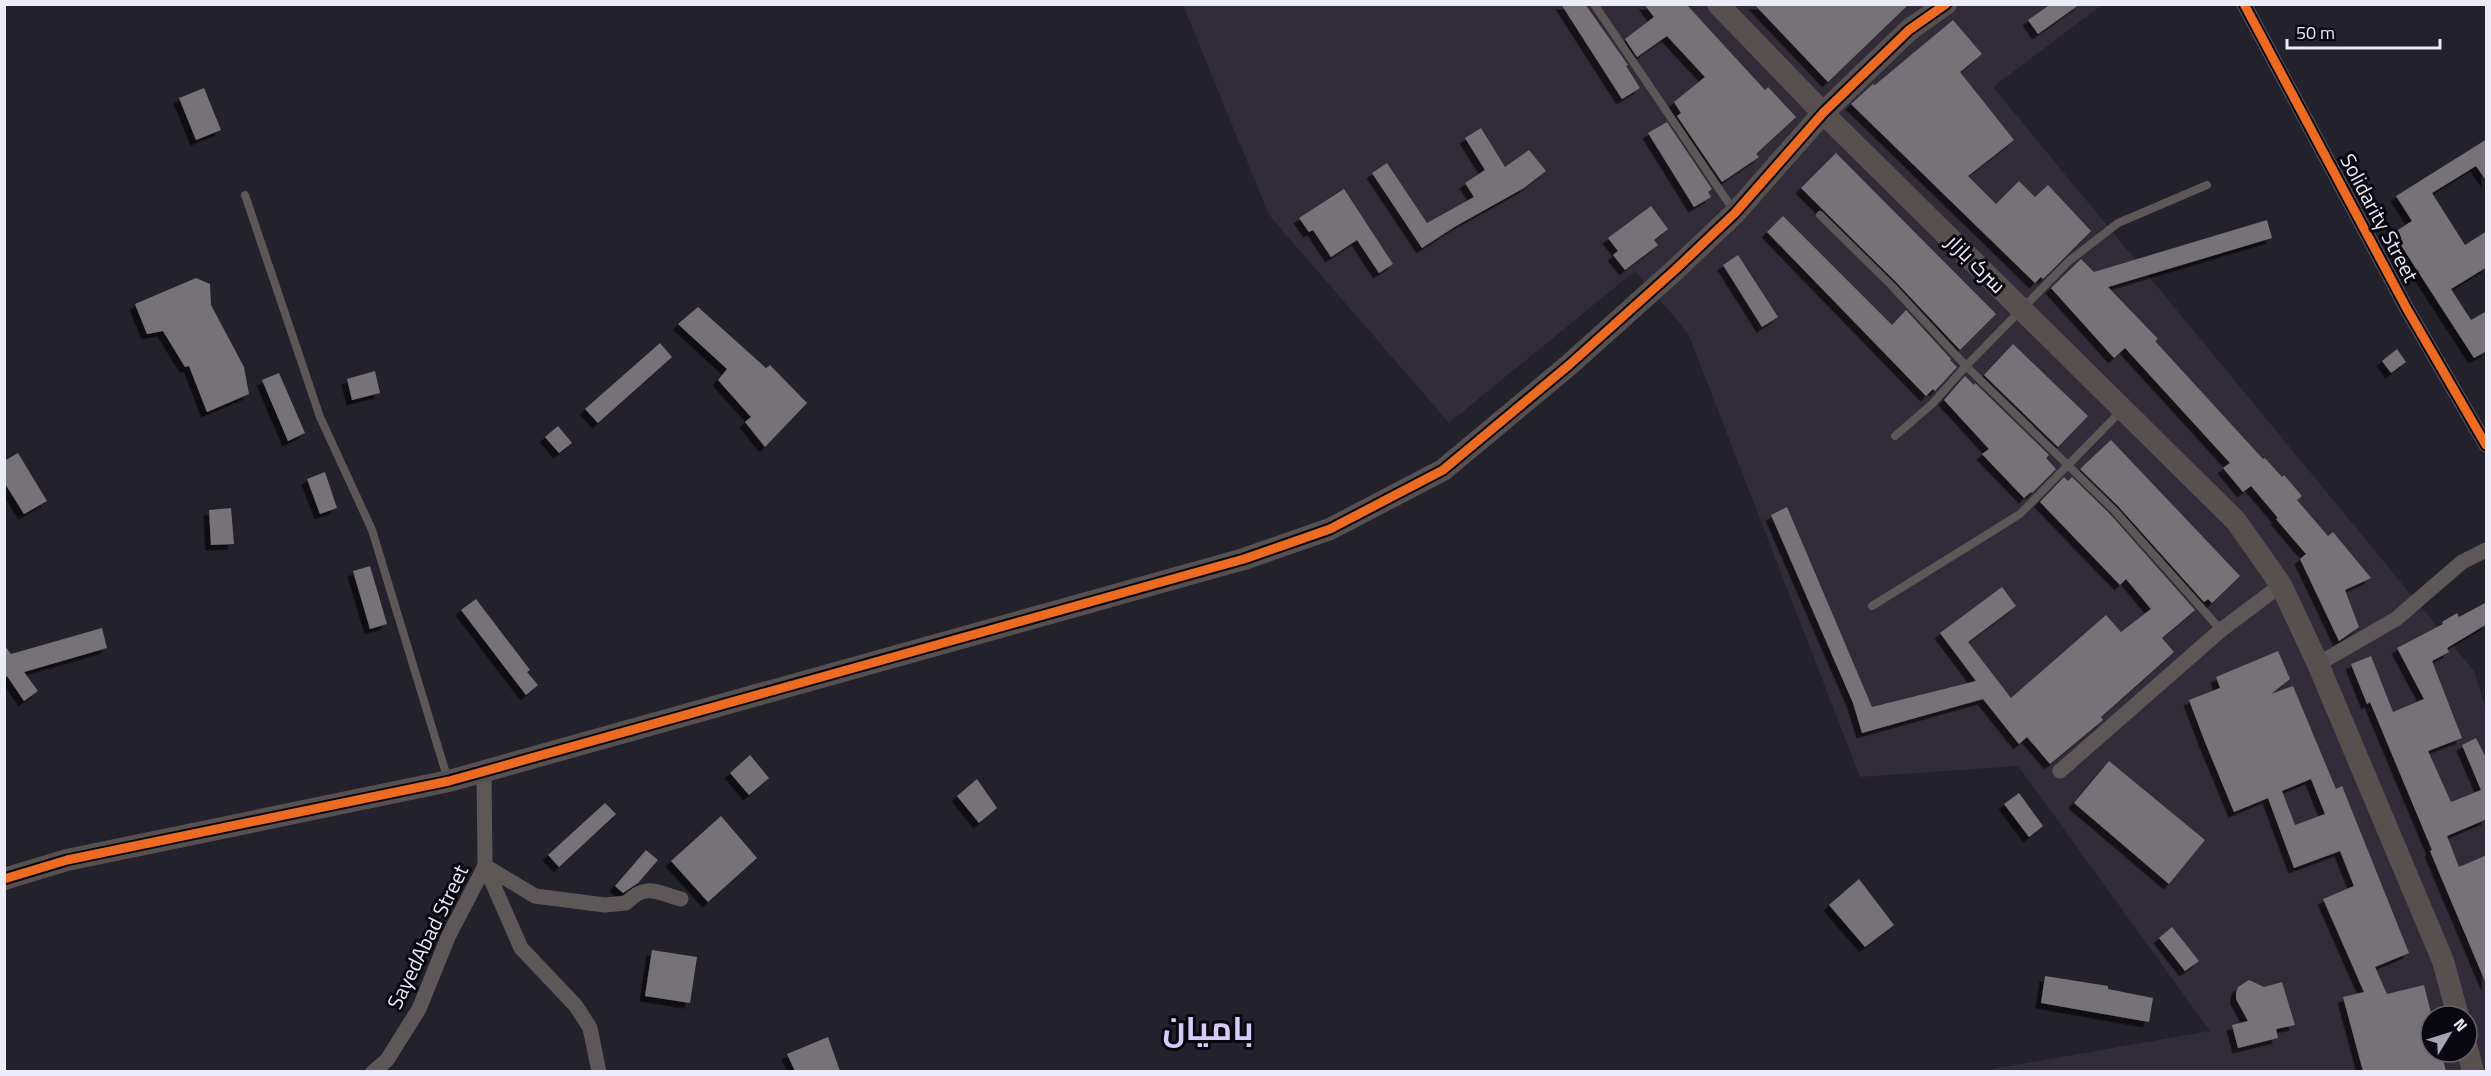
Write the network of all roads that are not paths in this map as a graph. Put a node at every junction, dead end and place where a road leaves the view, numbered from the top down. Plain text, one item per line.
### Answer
1 (1594, 4) edge
2 (1718, 4) edge
3 (1946, 4) edge
4 (2244, 4) edge
5 (1823, 113) junction
6 (2207, 185) dead end
7 (246, 195) dead end
8 (1734, 213) junction
9 (1820, 215) dead end
10 (2023, 310) junction
11 (1966, 366) junction
12 (2122, 408) junction
13 (1895, 436) dead end
14 (2487, 445) edge
15 (2068, 465) junction
16 (2487, 550) edge
17 (2281, 585) junction
18 (1872, 606) dead end
19 (2221, 630) junction
20 (2318, 664) junction
21 (484, 771) junction
22 (2060, 771) dead end
23 (449, 781) junction
24 (485, 866) junction
25 (4, 879) edge
26 (681, 899) dead end
27 (2455, 1004) edge
28 (374, 1071) edge
29 (599, 1071) edge

1 - 8 lane
2 - 5 street, سرک بازار
3 - 5 street
4 - 14 street, Solidarity Street
5 - 8 street
5 - 10 street, سرک بازار
6 - 10 lane
7 - 23 lane
8 - 21 street
9 - 11 lane
10 - 11 lane
10 - 12 street, سرک بازار
11 - 13 lane
11 - 15 lane
12 - 15 lane
12 - 17 street, سرک بازار
15 - 18 lane
15 - 19 lane
16 - 20 street
17 - 19 street
17 - 20 street, سرک بازار
19 - 22 street
20 - 27 street, سرک بازار
21 - 23 street
21 - 24 street, SayedAbad Street
23 - 25 street
24 - 26 street
24 - 28 street, SayedAbad Street
24 - 29 street

